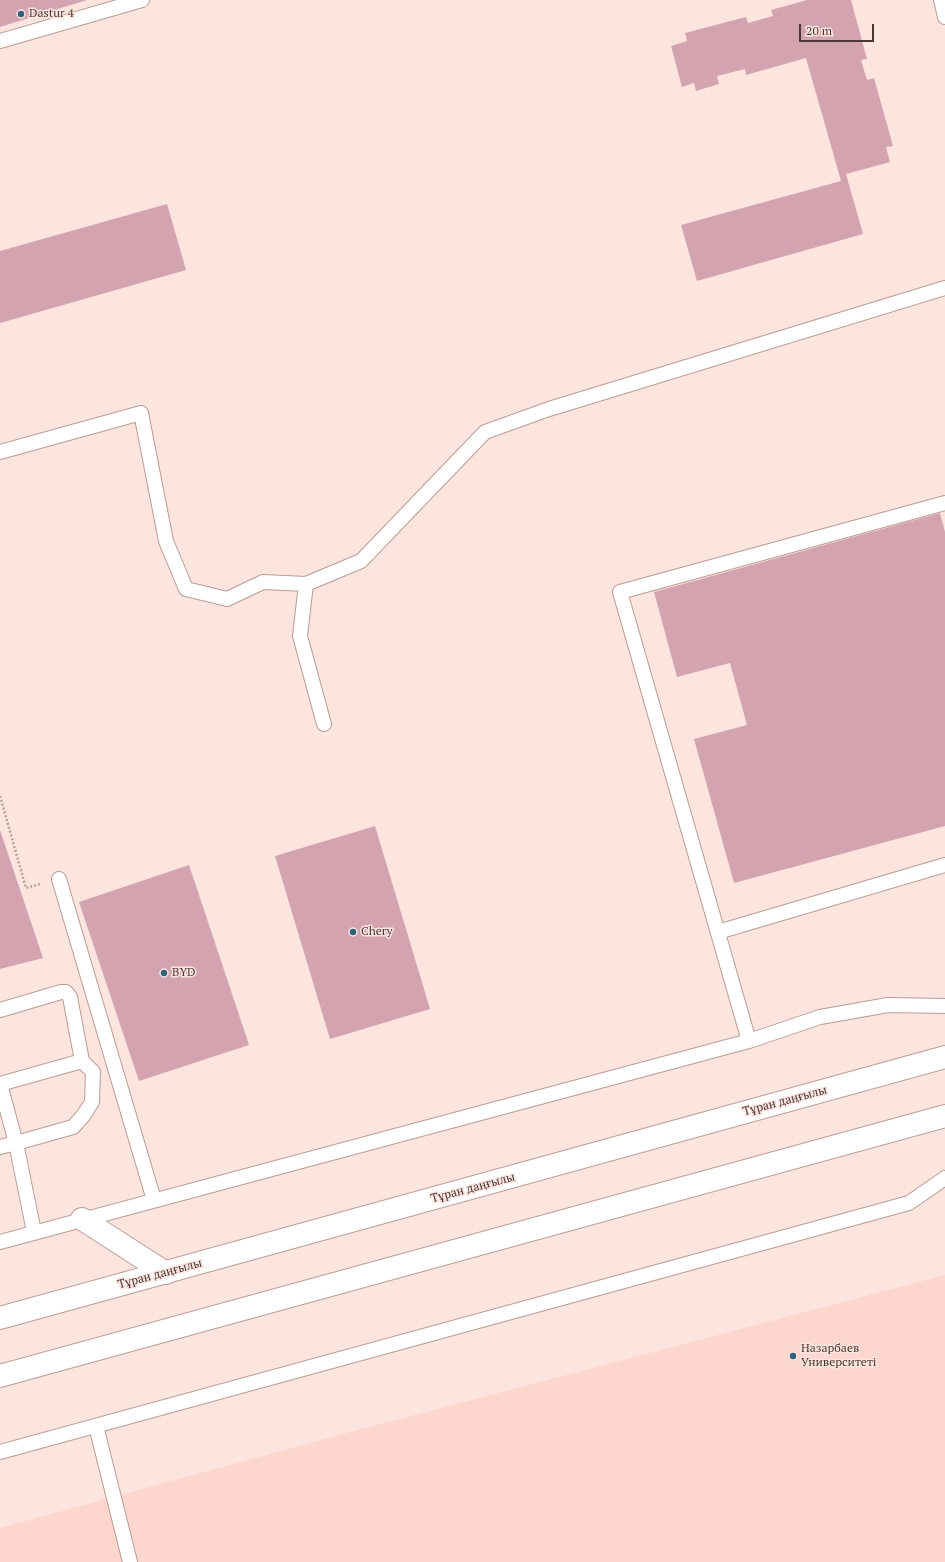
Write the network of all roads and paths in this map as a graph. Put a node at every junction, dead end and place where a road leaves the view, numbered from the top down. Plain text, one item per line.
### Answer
1 (142, 0) edge
2 (941, 0) edge
3 (945, 17) edge
4 (0, 41) edge
5 (945, 288) edge
6 (0, 452) edge
7 (945, 503) edge
8 (306, 584) junction
9 (324, 724) dead end
10 (0, 796) edge
11 (945, 865) edge
12 (59, 879) joint
13 (718, 932) junction
14 (945, 1006) edge
15 (0, 1010) edge
16 (749, 1041) junction
17 (945, 1057) edge
18 (82, 1061) junction
19 (0, 1084) edge
20 (945, 1116) edge
21 (16, 1143) junction
22 (0, 1147) edge
23 (945, 1178) edge
24 (154, 1200) junction
25 (82, 1219) junction
26 (34, 1232) junction
27 (0, 1242) edge
28 (166, 1273) junction
29 (0, 1318) edge
30 (0, 1376) edge
31 (96, 1426) junction
32 (0, 1452) edge
33 (130, 1562) edge

1 - 4 lane
2 - 3 lane
5 - 8 lane
6 - 8 lane
7 - 13 lane
8 - 9 lane
10 - 12 path
11 - 13 lane
12 - 24 lane
13 - 16 lane
14 - 16 lane
15 - 18 lane
16 - 24 lane
17 - 28 main road, Тұран даңғылы
18 - 19 lane
18 - 21 lane
19 - 21 lane
20 - 30 main road
21 - 22 lane
21 - 26 lane
23 - 31 lane
24 - 25 lane
25 - 26 lane
25 - 28 main road
26 - 27 lane
28 - 29 main road, Тұран даңғылы
31 - 32 lane
31 - 33 lane

